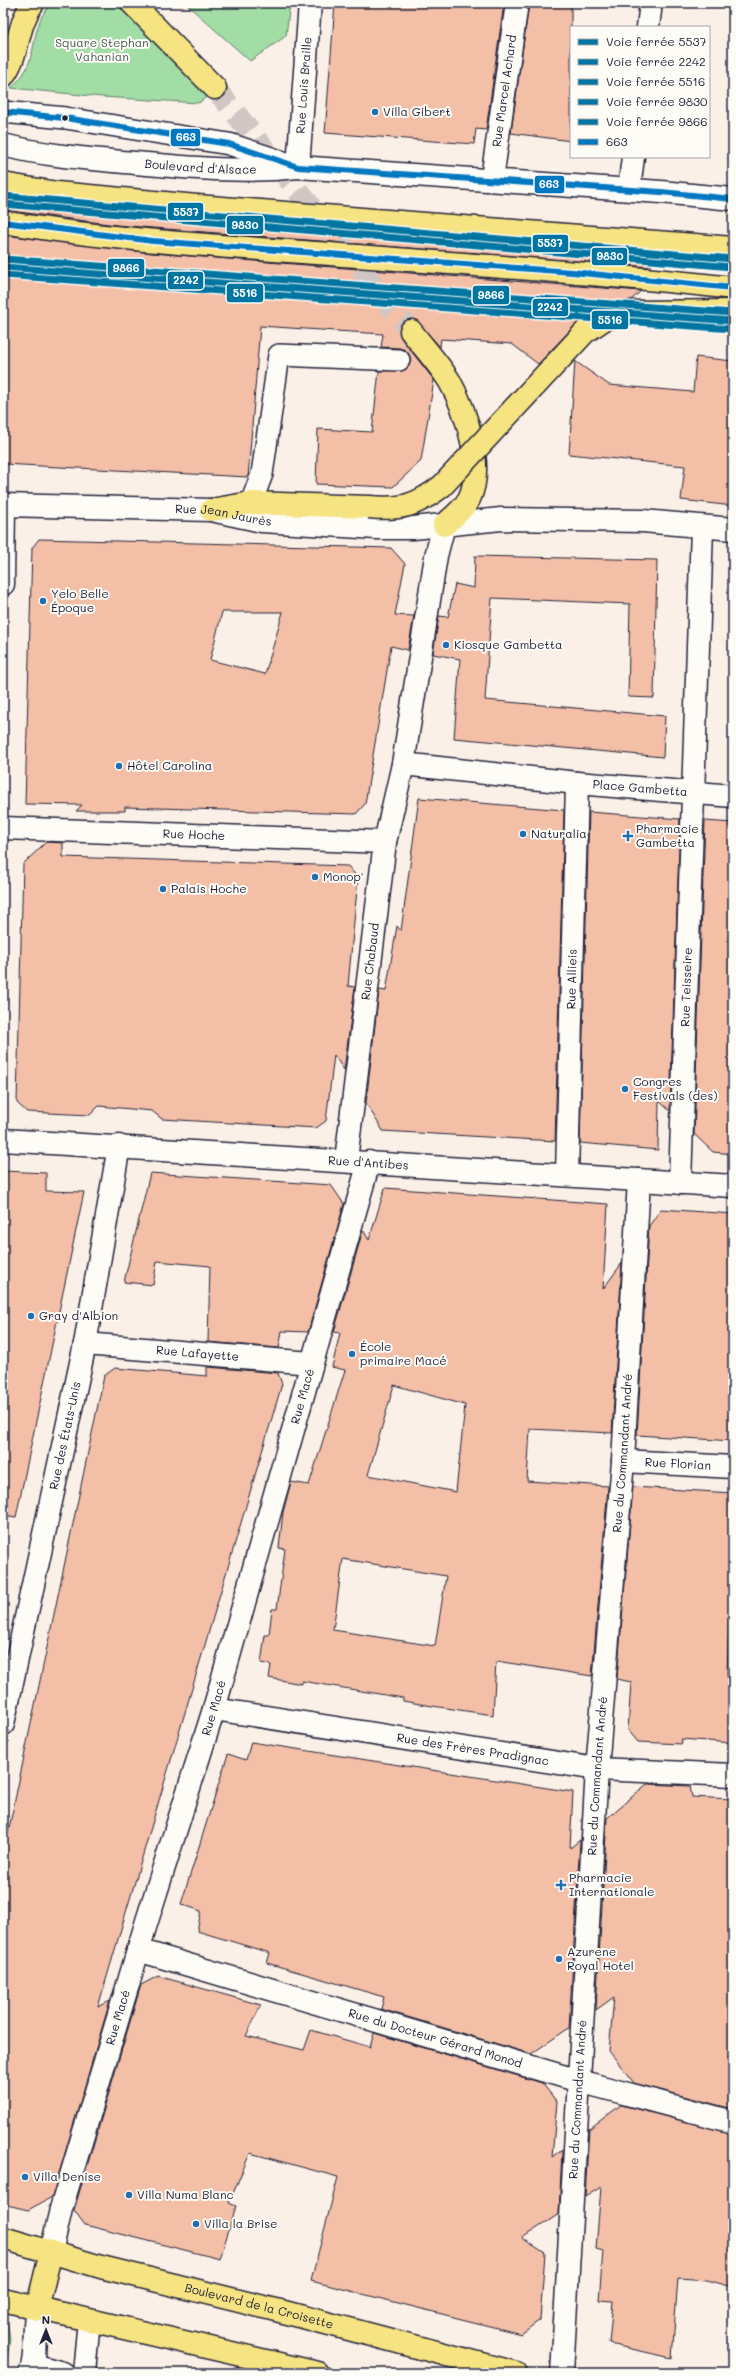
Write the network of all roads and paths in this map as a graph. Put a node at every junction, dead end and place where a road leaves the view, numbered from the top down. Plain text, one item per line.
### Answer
1 (33, 3) edge
2 (132, 3) edge
3 (310, 3) edge
4 (517, 3) edge
5 (651, 3) edge
6 (648, 26) edge
7 (3, 76) edge
8 (215, 88) tunnel mouth
9 (3, 112) edge
10 (3, 145) edge
11 (634, 158) edge
12 (298, 167) junction
13 (492, 179) junction
14 (3, 184) edge
15 (629, 189) junction
16 (733, 199) edge
17 (3, 222) edge
18 (733, 248) edge
19 (733, 288) edge
20 (733, 311) edge
21 (411, 331) tunnel mouth
22 (399, 360) dead end
23 (250, 503) junction
24 (4, 505) edge
25 (212, 510) junction
26 (444, 525) junction
27 (702, 528) junction
28 (733, 529) edge
29 (3, 584) edge
30 (403, 764) junction
31 (577, 783) junction
32 (693, 792) junction
33 (733, 796) edge
34 (3, 828) edge
35 (385, 842) junction
36 (3, 1140) edge
37 (119, 1146) junction
38 (346, 1160) junction
39 (368, 1162) junction
40 (567, 1175) junction
41 (639, 1180) junction
42 (680, 1182) junction
43 (733, 1186) edge
44 (85, 1344) junction
45 (311, 1363) junction
46 (623, 1461) junction
47 (733, 1467) edge
48 (214, 1710) junction
49 (3, 1724) edge
50 (597, 1769) junction
51 (733, 1775) edge
52 (138, 1950) junction
53 (580, 2081) junction
54 (733, 2122) edge
55 (3, 2238) edge
56 (51, 2252) junction
57 (3, 2300) edge
58 (38, 2309) junction
59 (91, 2321) junction
60 (270, 2367) edge
61 (32, 2369) edge
62 (63, 2373) edge
63 (84, 2373) edge
64 (318, 2373) edge
65 (516, 2373) edge
66 (562, 2373) edge

1 - 7 main road
2 - 8 main road
3 - 12 street, Rue Louis Braille
4 - 13 street, Rue Marcel Achard
5 - 6 street
9 - 12 lane
10 - 12 street, Boulevard d'Alsace
11 - 15 street
12 - 13 street, Boulevard d'Alsace
13 - 15 street, Boulevard d'Alsace
14 - 18 main road
15 - 16 street, Boulevard d'Alsace
17 - 19 main road
20 - 23 main road, bridge
21 - 26 main road
22 - 23 lane
23 - 25 main road
24 - 25 street, Rue Jean Jaurès
24 - 29 street
25 - 26 street, Rue Jean Jaurès
26 - 27 street
26 - 30 street
27 - 28 street
27 - 32 street, Place Gambetta
30 - 31 street, Place Gambetta
30 - 35 street, Rue Chabaud
31 - 32 street, Place Gambetta
31 - 40 street, Rue Allieis
32 - 33 street
32 - 42 street, Rue Teisseire
34 - 35 street, Rue Hoche
35 - 38 street, Rue Chabaud
36 - 37 street, Rue d'Antibes
37 - 38 street, Rue d'Antibes
37 - 44 street, Rue des États-Unis
38 - 39 street, Rue d'Antibes
39 - 40 street, Rue d'Antibes
39 - 45 street, Rue Macé
40 - 41 street, Rue d'Antibes
41 - 42 street, Rue d'Antibes
41 - 46 street, Rue du Commandant André
42 - 43 street, Rue d'Antibes
44 - 45 street, Rue Lafayette
44 - 49 street, Rue des États-Unis
45 - 48 street, Rue Macé
46 - 47 street, Rue Florian
46 - 50 street, Rue du Commandant André
48 - 50 street, Rue des Frères Pradignac
48 - 52 street, Rue Macé
50 - 51 street, Rue des Frères Pradignac
50 - 53 street, Rue du Commandant André
52 - 53 street, Rue du Docteur Gérard Monod
52 - 56 street, Rue Macé
53 - 54 street, Rue du Docteur Gérard Monod
53 - 66 street, Rue du Commandant André
55 - 56 main road, Boulevard de la Croisette
56 - 58 main road
56 - 65 main road, Boulevard de la Croisette
57 - 58 main road
58 - 59 main road
58 - 61 street
59 - 60 main road
59 - 63 street
60 - 64 main road
61 - 62 street

